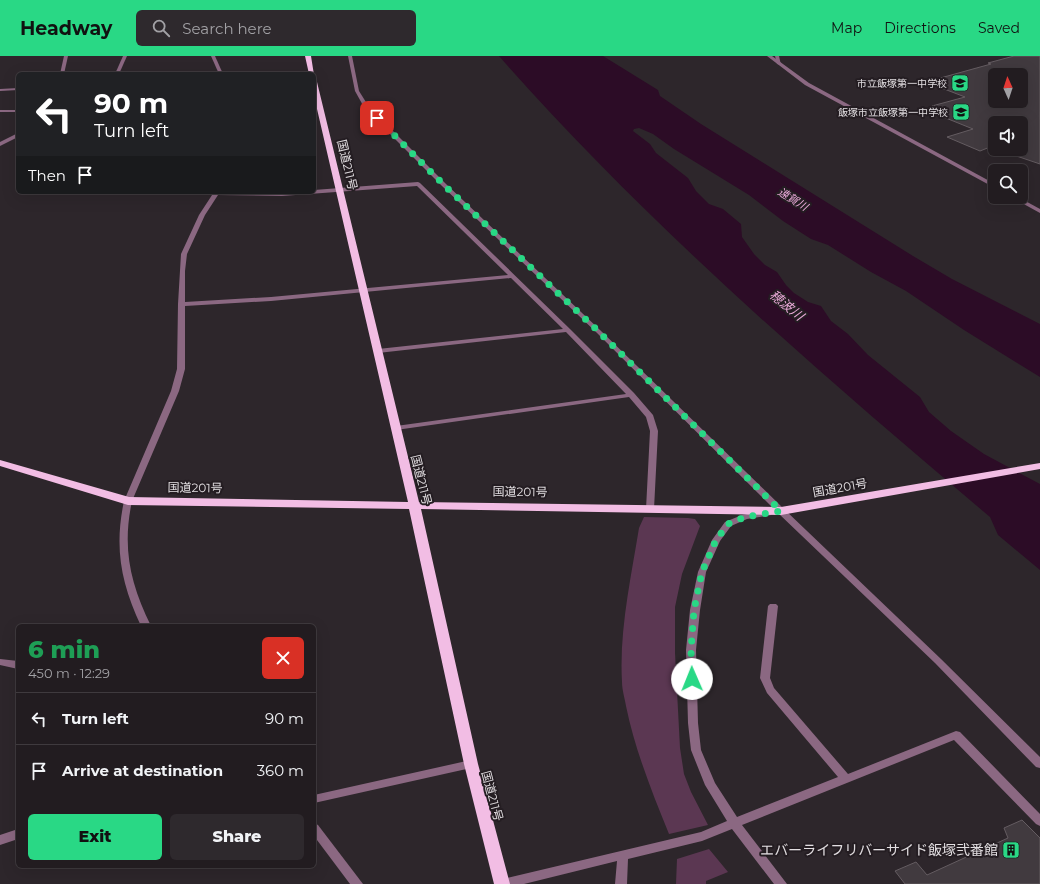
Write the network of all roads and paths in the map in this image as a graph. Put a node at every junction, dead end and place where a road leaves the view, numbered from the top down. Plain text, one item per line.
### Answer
1 (66, 56) edge
2 (125, 56) edge
3 (213, 56) edge
4 (308, 56) edge
5 (350, 56) edge
6 (769, 56) edge
7 (777, 56) edge
8 (779, 64) junction
9 (62, 72) edge
10 (118, 72) edge
11 (220, 72) edge
12 (312, 72) edge
13 (16, 89) edge
14 (0, 90) edge
15 (317, 108) edge
16 (0, 110) edge
17 (16, 110) edge
18 (16, 136) edge
19 (0, 144) edge
20 (988, 182) edge
21 (339, 191) junction
22 (316, 192) edge
23 (216, 194) edge
24 (1027, 204) edge
25 (1040, 211) edge
26 (513, 276) junction
27 (364, 290) junction
28 (181, 304) junction
29 (568, 330) junction
30 (378, 350) junction
31 (631, 395) junction
32 (396, 428) junction
33 (0, 463) edge
34 (1040, 466) edge
35 (128, 501) junction
36 (414, 504) junction
37 (650, 509) junction
38 (781, 511) junction
39 (773, 606) dead end
40 (145, 624) edge
41 (0, 662) edge
42 (16, 665) edge
43 (471, 764) junction
44 (1040, 764) edge
45 (846, 779) junction
46 (316, 799) edge
47 (1040, 821) edge
48 (735, 824) junction
49 (316, 831) edge
50 (16, 835) edge
51 (0, 840) edge
52 (622, 856) junction
53 (356, 884) edge
54 (503, 884) edge
55 (621, 884) edge
56 (781, 884) edge

1 - 9 street
2 - 10 street
3 - 11 street
4 - 12 highway
5 - 38 street
6 - 8 street
7 - 8 street
8 - 20 street
13 - 14 street
15 - 21 highway, 国道211号
16 - 17 street
18 - 19 street
21 - 22 street
21 - 26 street
21 - 27 highway, 国道211号
23 - 28 street
24 - 25 street
26 - 27 street
26 - 29 street
27 - 28 street
27 - 30 highway, 国道211号
28 - 35 street
29 - 30 street
29 - 31 street
30 - 32 highway, 国道211号
31 - 32 street
31 - 37 street
32 - 36 highway, 国道211号
33 - 35 highway, 国道201号
34 - 38 highway, 国道201号
35 - 36 highway, 国道201号
35 - 40 street
36 - 37 highway, 国道201号
36 - 43 highway, 国道211号
37 - 38 highway, 国道201号
38 - 44 street
38 - 48 street
39 - 45 street
41 - 42 street
43 - 46 street
43 - 54 highway, 国道211号
45 - 47 street
45 - 48 street
48 - 52 street
48 - 56 street
49 - 53 street
50 - 51 street
52 - 54 street
52 - 55 street

